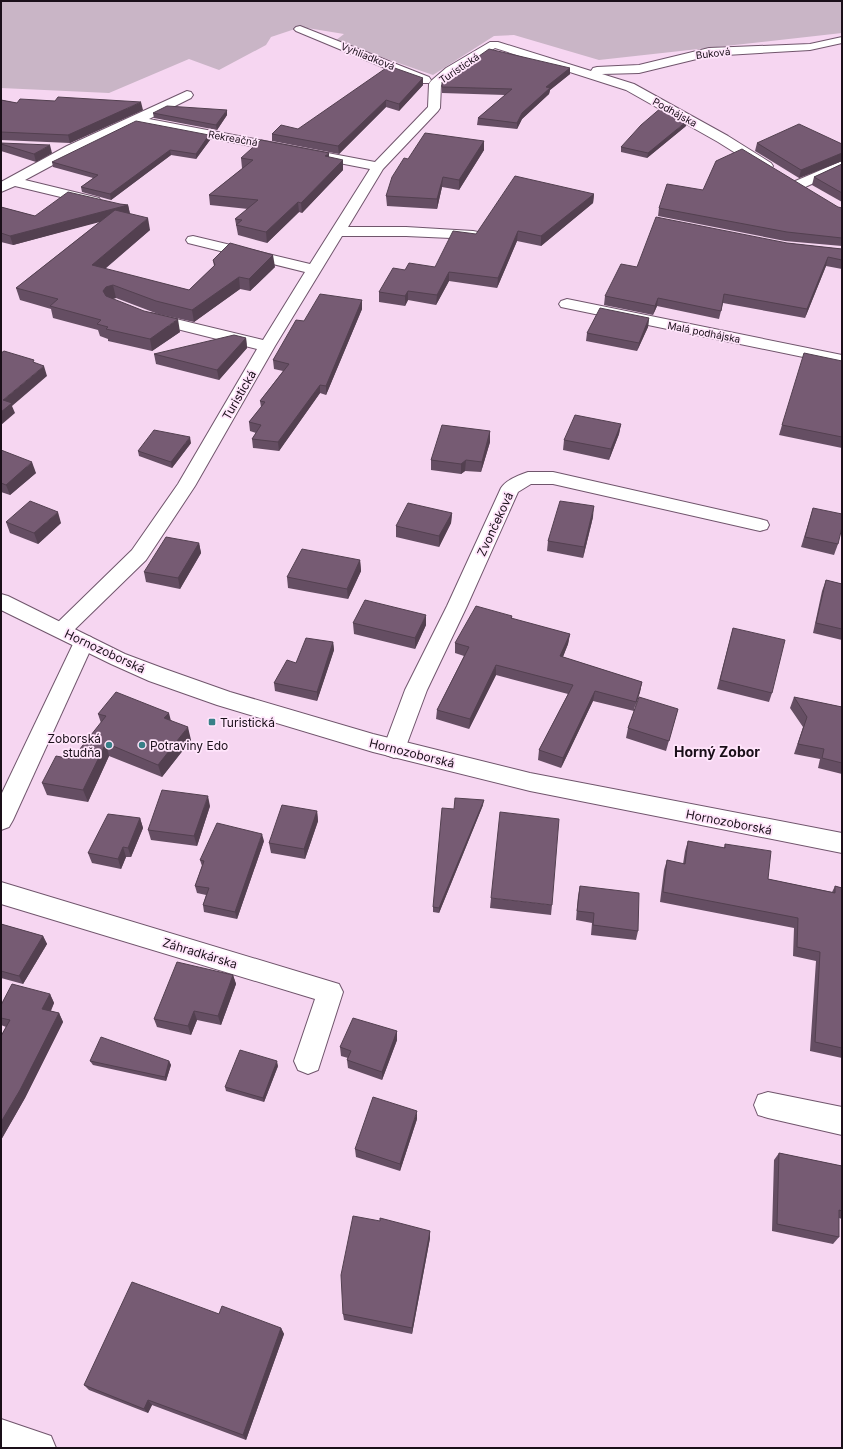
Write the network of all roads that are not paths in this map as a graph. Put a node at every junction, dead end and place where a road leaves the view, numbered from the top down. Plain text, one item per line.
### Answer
1 (300, 29) dead end
2 (842, 40) edge
3 (494, 44) joint
4 (584, 72) junction
5 (435, 84) junction
6 (187, 95) dead end
7 (136, 120) junction
8 (48, 148) edge
9 (72, 149) junction
10 (842, 165) edge
11 (378, 167) junction
12 (7, 185) edge
13 (798, 185) junction
14 (810, 192) edge
15 (107, 205) edge
16 (339, 232) junction
17 (473, 235) edge
18 (194, 240) dead end
19 (315, 270) junction
20 (567, 304) dead end
21 (140, 314) edge
22 (267, 346) junction
23 (842, 360) edge
24 (760, 525) dead end
25 (1, 601) edge
26 (62, 630) junction
27 (84, 642) junction
28 (394, 749) junction
29 (1, 820) edge
30 (842, 844) edge
31 (1, 893) edge
32 (308, 1061) dead end
33 (768, 1104) dead end
34 (842, 1121) edge
35 (1, 1435) edge
36 (38, 1448) edge

1 - 5 street, Vyhliadková
2 - 4 street, Buková
3 - 4 street, Podhájska
3 - 5 street, Turistická
4 - 13 street, Podhájska
5 - 11 street, Turistická
6 - 7 street
7 - 9 street
7 - 11 street, Rekreačná
8 - 9 street
9 - 12 street
10 - 13 street
11 - 16 street, Turistická
12 - 15 street
13 - 14 street, Podhájska
16 - 17 street
16 - 19 street, Turistická
18 - 19 street
19 - 22 street, Turistická
20 - 23 street, Malá podhájska
21 - 22 street
22 - 26 street, Turistická
24 - 28 street, Zvončeková
25 - 26 street, Hornozoborská
26 - 27 street, Hornozoborská
27 - 28 street, Hornozoborská
27 - 29 street
28 - 30 street, Hornozoborská
31 - 32 street, Záhradkárska
33 - 34 street
35 - 36 street

